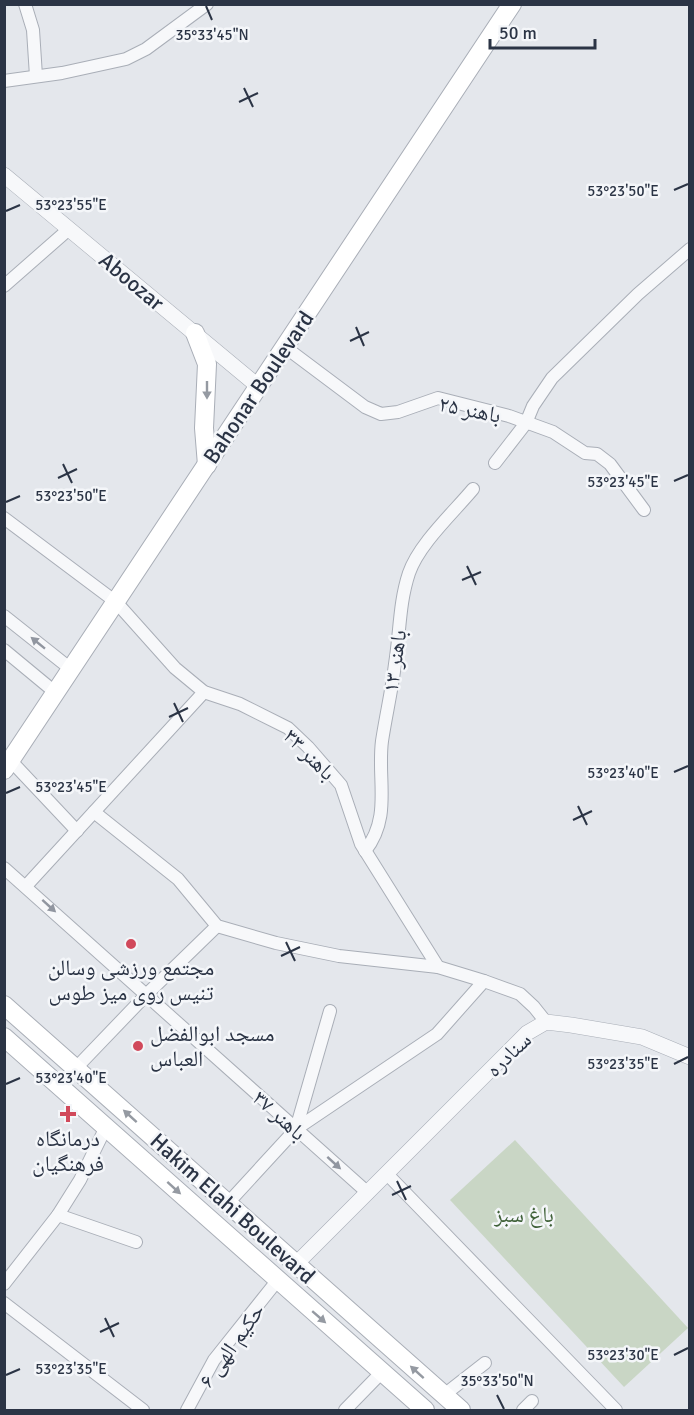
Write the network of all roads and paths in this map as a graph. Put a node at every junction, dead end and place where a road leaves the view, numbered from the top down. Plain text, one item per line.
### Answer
1 (25, 4) edge
2 (207, 4) edge
3 (512, 4) edge
4 (36, 76) junction
5 (4, 81) edge
6 (4, 175) edge
7 (69, 228) junction
8 (690, 249) edge
9 (4, 286) edge
10 (195, 333) junction
11 (285, 347) junction
12 (259, 387) junction
13 (526, 423) junction
14 (495, 463) dead end
15 (207, 465) junction
16 (473, 489) dead end
17 (644, 510) dead end
18 (4, 518) edge
19 (116, 602) junction
20 (4, 616) edge
21 (4, 650) edge
22 (72, 670) junction
23 (204, 692) junction
24 (56, 693) junction
25 (8, 766) edge
26 (94, 812) junction
27 (77, 831) junction
28 (365, 851) junction
29 (4, 868) edge
30 (26, 886) junction
31 (217, 926) junction
32 (438, 967) junction
33 (484, 981) junction
34 (147, 994) junction
35 (4, 1005) edge
36 (330, 1011) dead end
37 (546, 1022) junction
38 (4, 1037) edge
39 (690, 1057) edge
40 (76, 1068) junction
41 (106, 1127) junction
42 (296, 1129) junction
43 (387, 1174) junction
44 (368, 1193) junction
45 (228, 1203) junction
46 (58, 1215) junction
47 (136, 1242) dead end
48 (296, 1264) junction
49 (278, 1281) junction
50 (4, 1284) edge
51 (4, 1303) edge
52 (485, 1363) dead end
53 (382, 1372) junction
54 (444, 1395) junction
55 (532, 1401) dead end
56 (143, 1410) edge
57 (187, 1410) edge
58 (345, 1410) edge
59 (424, 1410) edge
60 (461, 1410) edge
61 (523, 1410) edge
62 (616, 1410) edge

1 - 4 street
2 - 4 street
3 - 11 main road, Bahonar Boulevard
4 - 5 street
6 - 7 street, Aboozar
7 - 9 street
7 - 10 street, Aboozar
8 - 13 street
10 - 12 street, Aboozar
10 -> 15 main road
11 - 12 main road, Bahonar Boulevard
11 - 13 street, باهنر ۲۵
12 - 15 main road, Bahonar Boulevard
13 - 14 street
13 - 17 street, باهنر ۲۵
15 - 19 main road, Bahonar Boulevard
16 - 28 street, باهنر ۱۳
18 - 19 street, باهنر ۳۳
19 - 22 main road, Bahonar Boulevard
19 - 23 street, باهنر ۳۳
22 -> 20 street
21 - 24 street
22 - 24 main road, Bahonar Boulevard
23 - 26 street
23 - 28 street, باهنر ۳۳
24 - 25 main road, Bahonar Boulevard
25 - 27 street
26 - 27 street
26 - 31 street
27 - 30 street
28 - 32 street, باهنر ۳۳
29 - 30 street, باهنر ۳۷
30 -> 34 street, باهنر ۳۷
31 - 32 street
31 - 34 street
32 - 33 street
33 - 37 street
33 - 42 street
34 - 40 street
34 - 42 street, باهنر ۳۷
35 - 40 main road, Hakim Elahi Boulevard
36 - 42 street
37 - 39 street, سنادره
37 - 43 street, سنادره
38 - 41 main road, Hakim Elahi Boulevard
45 -> 40 main road, Hakim Elahi Boulevard
41 - 46 street
41 -> 49 main road, Hakim Elahi Boulevard
42 -> 44 street, باهنر ۳۷
42 - 45 street
43 - 44 street, سنادره
43 - 62 street
44 - 48 street, سنادره
45 - 48 main road, Hakim Elahi Boulevard
46 - 47 street
46 - 50 street
48 - 49 main road
54 -> 48 main road, Hakim Elahi Boulevard
49 -> 53 main road, Hakim Elahi Boulevard
49 - 57 street, حکیم الهی ۶
51 - 56 street
52 - 54 street
53 - 58 street
53 - 59 main road, Hakim Elahi Boulevard
54 - 60 main road, Hakim Elahi Boulevard
55 - 61 street

